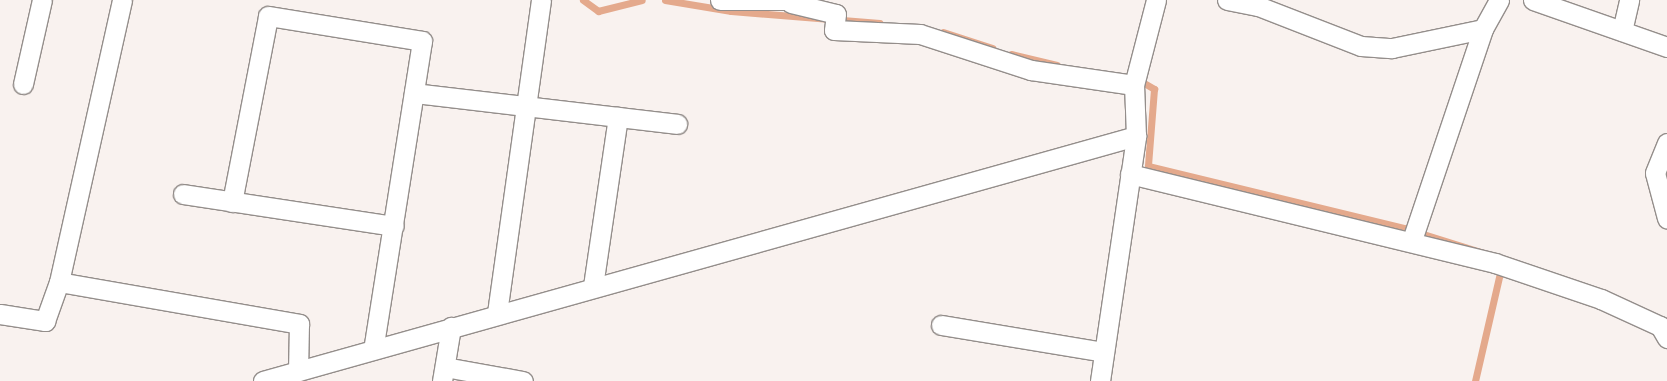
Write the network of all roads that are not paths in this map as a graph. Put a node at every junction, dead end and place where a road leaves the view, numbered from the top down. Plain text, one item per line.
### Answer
1 (42, 0) edge
2 (122, 0) edge
3 (541, 0) edge
4 (720, 0) edge
5 (1156, 0) edge
6 (1227, 0) edge
7 (1499, 0) edge
8 (1534, 0) edge
9 (1629, 0) edge
10 (796, 3) edge
11 (1484, 29) junction
12 (1622, 31) junction
13 (1667, 47) edge
14 (1135, 80) junction
15 (23, 84) dead end
16 (414, 93) junction
17 (524, 106) junction
18 (618, 117) junction
19 (677, 124) dead end
20 (1136, 136) junction
21 (1667, 143) edge
22 (1130, 174) junction
23 (184, 194) dead end
24 (232, 202) junction
25 (1667, 218) edge
26 (394, 226) junction
27 (1413, 234) junction
28 (60, 282) junction
29 (594, 286) junction
30 (497, 313) junction
31 (0, 314) edge
32 (942, 325) dead end
33 (451, 327) junction
34 (1667, 338) edge
35 (373, 349) junction
36 (1104, 352) junction
37 (305, 374) edge
38 (444, 374) edge
39 (262, 381) edge
40 (523, 381) edge
41 (1100, 381) edge

1 - 15 street
2 - 28 street
3 - 17 street
4 - 10 street
5 - 14 street
6 - 11 street
7 - 11 street
8 - 12 street
9 - 12 street
10 - 14 street
11 - 27 street
12 - 13 street
14 - 20 street
16 - 17 street
16 - 24 street
16 - 26 street
17 - 18 street
17 - 30 street
18 - 19 street
18 - 29 street
20 - 22 street
20 - 29 street
21 - 25 street
22 - 27 street
22 - 36 street
23 - 24 street
24 - 26 street
26 - 35 street
27 - 34 street
28 - 31 street
28 - 37 street
29 - 30 street
30 - 33 street
32 - 36 street
33 - 35 street
33 - 38 street
35 - 37 street
36 - 41 street
37 - 39 street
38 - 40 street

